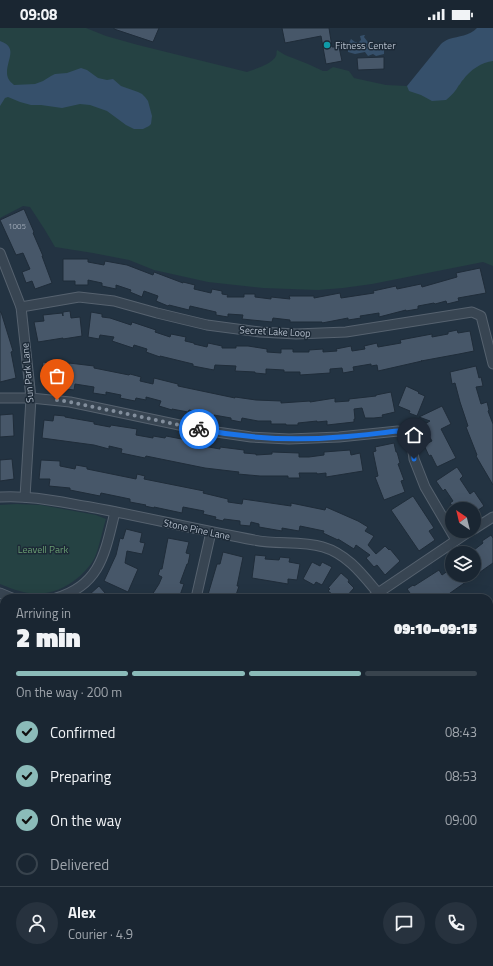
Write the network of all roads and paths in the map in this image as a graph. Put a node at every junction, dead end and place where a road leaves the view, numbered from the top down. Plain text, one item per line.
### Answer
1 (0, 254) edge
2 (21, 307) junction
3 (493, 364) edge
4 (0, 398) edge
5 (31, 398) junction
6 (0, 497) edge
7 (25, 497) junction
8 (114, 512) junction
9 (493, 516) edge
10 (481, 524) edge
11 (211, 532) junction
12 (459, 538) edge
13 (456, 540) junction
14 (67, 594) edge
15 (197, 594) edge
16 (374, 594) edge
17 (376, 594) edge

1 - 2 street, Sun Park Lane
2 - 3 street, Secret Lake Loop
2 - 5 street, Sun Park Lane
4 - 5 street
5 - 7 street, Sun Park Lane
5 - 13 street
6 - 7 street, Stone Pine Lane
7 - 8 street, Stone Pine Lane
8 - 11 street, Stone Pine Lane
8 - 14 street
9 - 10 street
11 - 15 street
11 - 16 street, Stone Pine Lane
12 - 13 street
13 - 17 street

